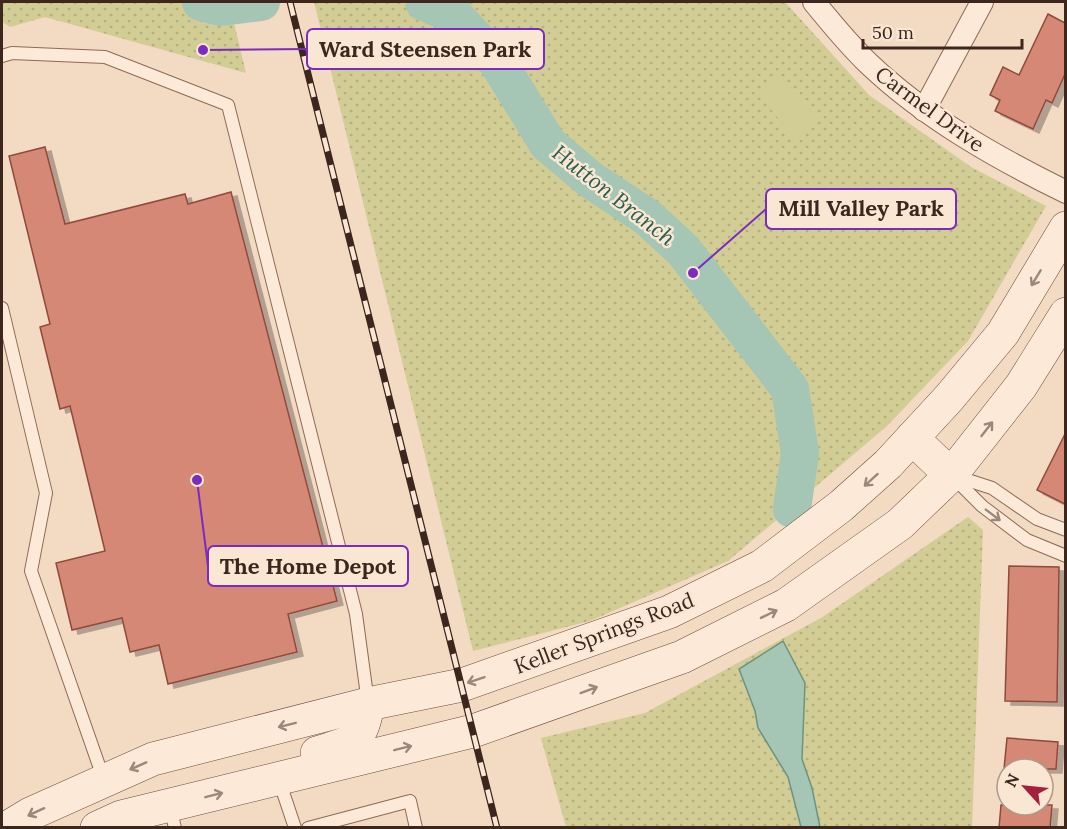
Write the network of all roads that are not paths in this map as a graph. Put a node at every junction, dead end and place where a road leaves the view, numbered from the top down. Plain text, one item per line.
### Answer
1 (814, 2) edge
2 (982, 2) edge
3 (2, 56) edge
4 (924, 110) junction
5 (1065, 192) edge
6 (1065, 228) edge
7 (2, 308) edge
8 (1065, 314) edge
9 (912, 438) junction
10 (951, 475) junction
11 (1065, 530) edge
12 (1065, 556) edge
13 (368, 704) junction
14 (279, 778) junction
15 (104, 781) junction
16 (172, 817) edge
17 (7, 828) edge
18 (98, 828) edge
19 (295, 828) edge
20 (308, 828) edge
21 (416, 828) edge

1 - 4 street, Carmel Drive
2 - 4 street
3 - 13 lane
4 - 5 street, Carmel Drive
6 -> 9 main road, Keller Springs Road
7 - 15 lane
10 -> 8 main road
9 - 10 main road
9 -> 13 main road, Keller Springs Road
10 - 11 lane
10 -> 12 lane
14 -> 10 main road
13 - 14 main road
13 -> 15 main road, Keller Springs Road
16 -> 14 main road
14 - 19 lane
15 -> 17 main road, Keller Springs Road
16 - 18 main road
20 - 21 lane

